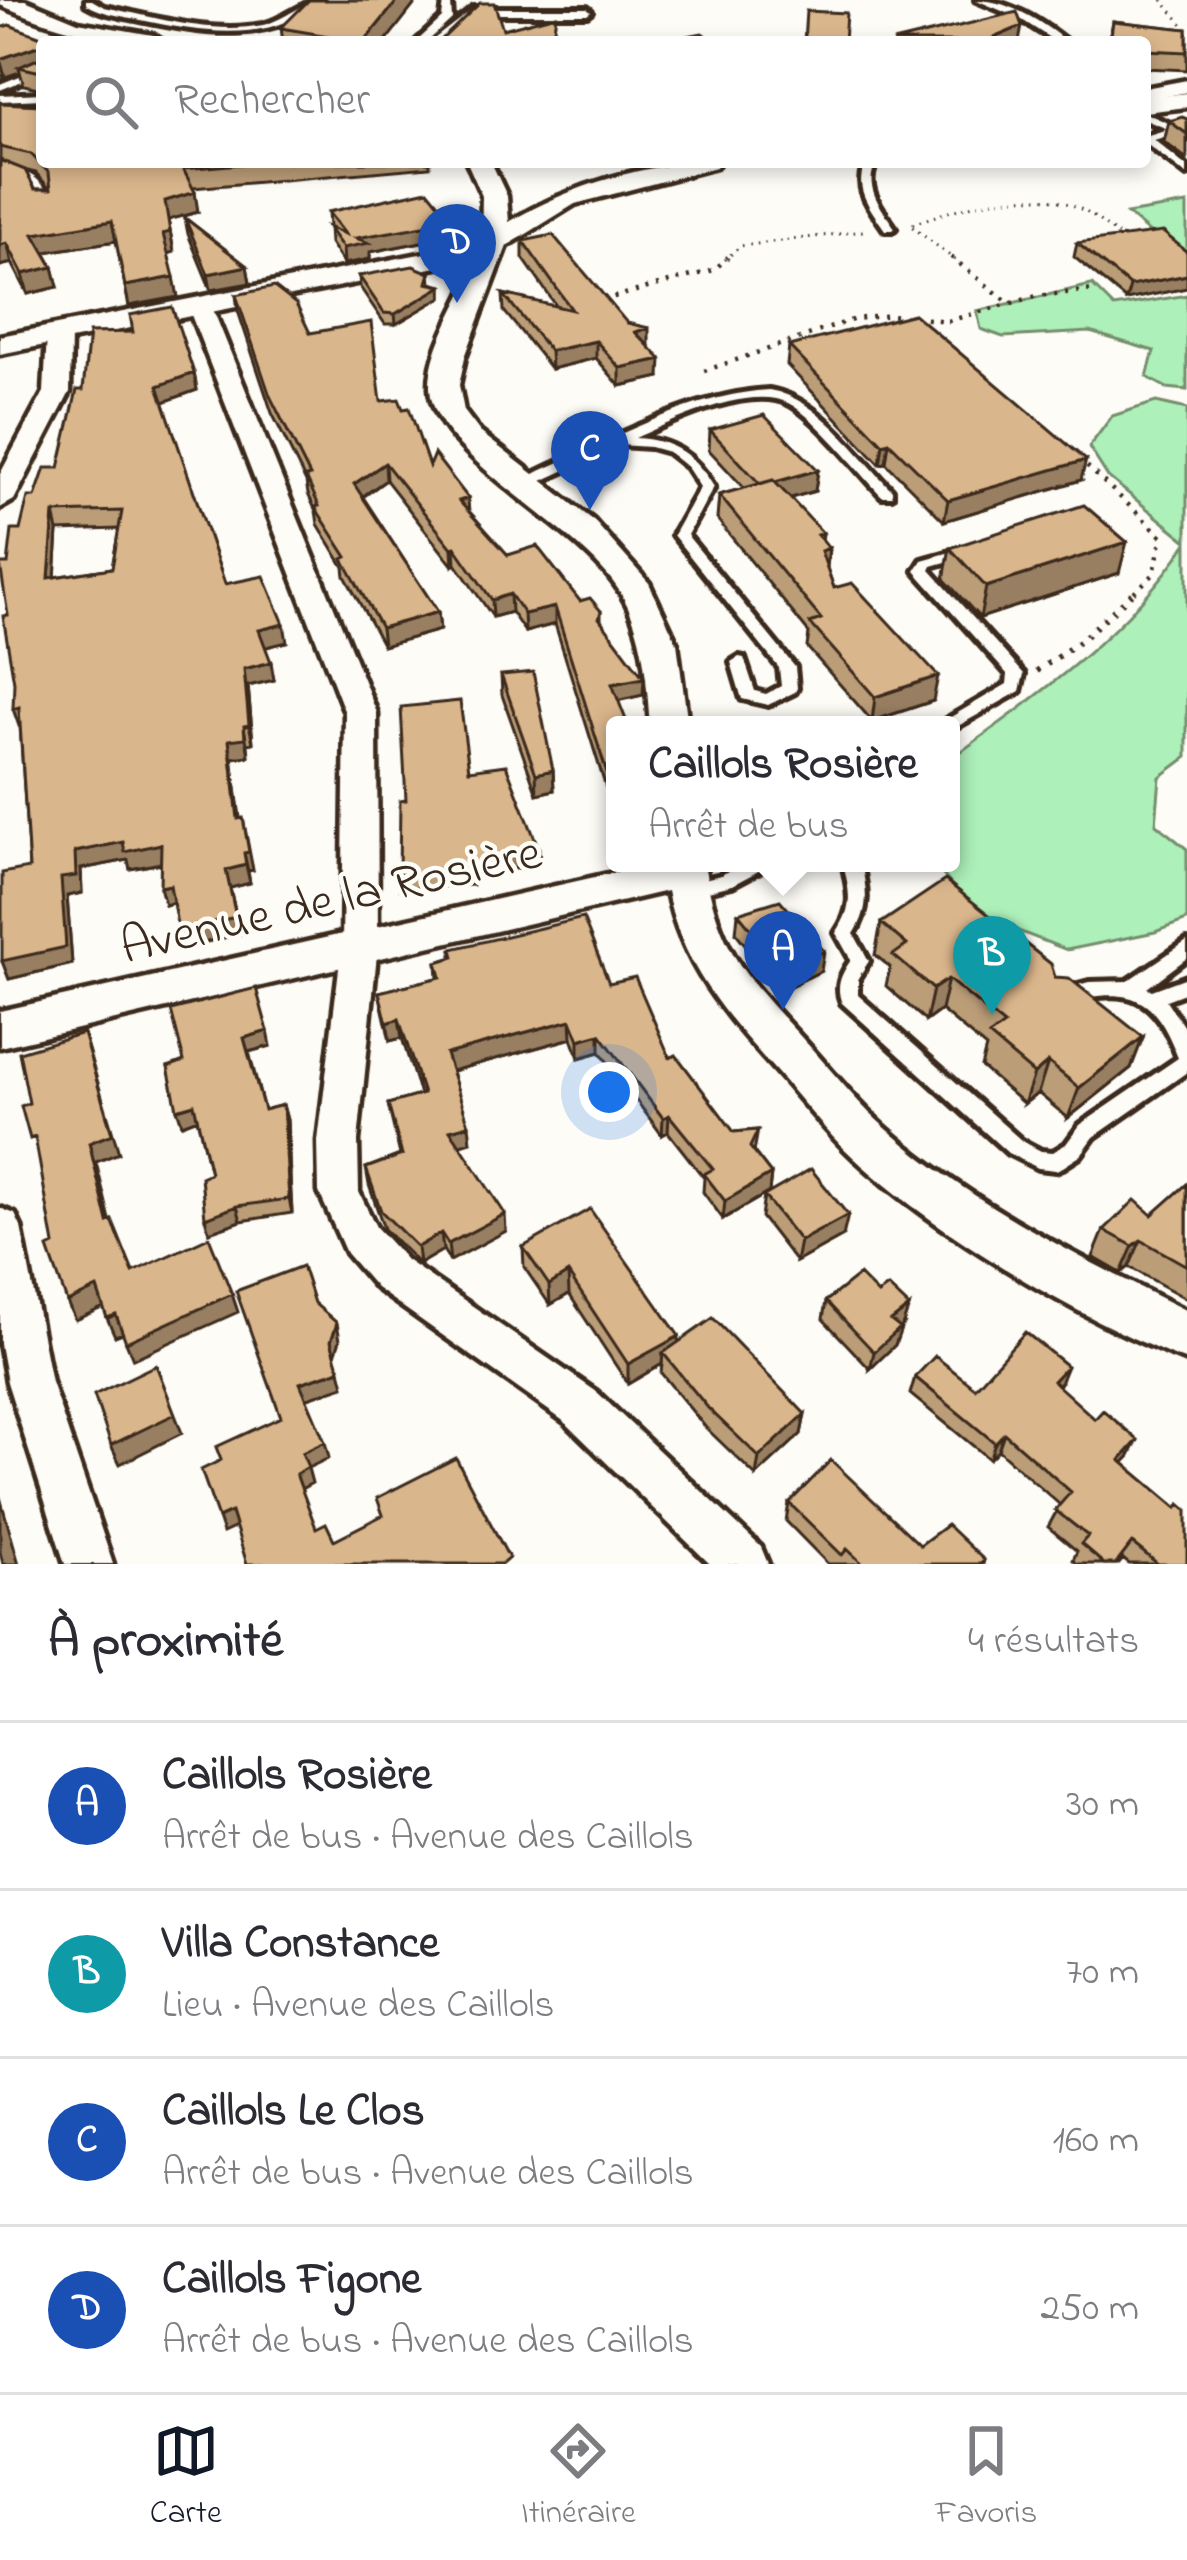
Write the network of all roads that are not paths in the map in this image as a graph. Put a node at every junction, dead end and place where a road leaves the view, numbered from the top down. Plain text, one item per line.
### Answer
1 (7, 0) edge
2 (318, 0) edge
3 (980, 0) edge
4 (88, 2) edge
5 (447, 4) dead end
6 (586, 11) dead end
7 (104, 36) edge
8 (428, 36) edge
9 (442, 36) edge
10 (1053, 36) edge
11 (36, 72) edge
12 (1187, 86) edge
13 (0, 87) edge
14 (1151, 93) edge
15 (36, 97) edge
16 (0, 98) edge
17 (1151, 112) edge
18 (1185, 121) edge
19 (1151, 137) edge
20 (1151, 142) edge
21 (482, 168) edge
22 (645, 168) edge
23 (648, 168) edge
24 (868, 168) edge
25 (0, 170) edge
26 (1187, 172) edge
27 (497, 197) junction
28 (48, 204) edge
29 (890, 228) road end
30 (494, 244) junction
31 (200, 307) junction
32 (59, 334) junction
33 (0, 345) edge
34 (623, 442) junction
35 (526, 483) junction
36 (887, 494) dead end
37 (0, 500) edge
38 (973, 550) edge
39 (739, 662) dead end
40 (668, 716) edge
41 (960, 719) edge
42 (741, 872) edge
43 (854, 872) edge
44 (685, 875) edge
45 (360, 944) junction
46 (1187, 947) edge
47 (1187, 984) edge
48 (1133, 988) junction
49 (1154, 997) junction
50 (1054, 999) edge
51 (0, 1029) edge
52 (1187, 1059) edge
53 (0, 1227) edge
54 (1187, 1337) edge
55 (89, 1564) edge
56 (744, 1564) edge

1 - 7 street
2 - 4 lane
3 - 10 lane
5 - 8 lane
6 - 9 lane
11 - 13 lane
12 - 14 street
15 - 16 lane
17 - 18 street
18 - 19 lane
20 - 26 lane
21 - 27 street
22 - 27 street
23 - 30 street
24 - 29 lane
25 - 28 lane
27 - 30 street
30 - 31 street
30 - 35 street
31 - 32 street
31 - 45 street
32 - 33 street
32 - 37 street
34 - 35 lane
34 - 36 lane
34 - 39 lane
35 - 40 street
38 - 41 lane
42 - 44 lane
43 - 52 lane
44 - 45 street, Avenue de la Rosière
44 - 54 street
45 - 51 street, Avenue de la Rosière
45 - 56 street
46 - 48 lane
47 - 49 lane
48 - 49 lane
48 - 50 lane
49 - 52 lane
53 - 55 street

